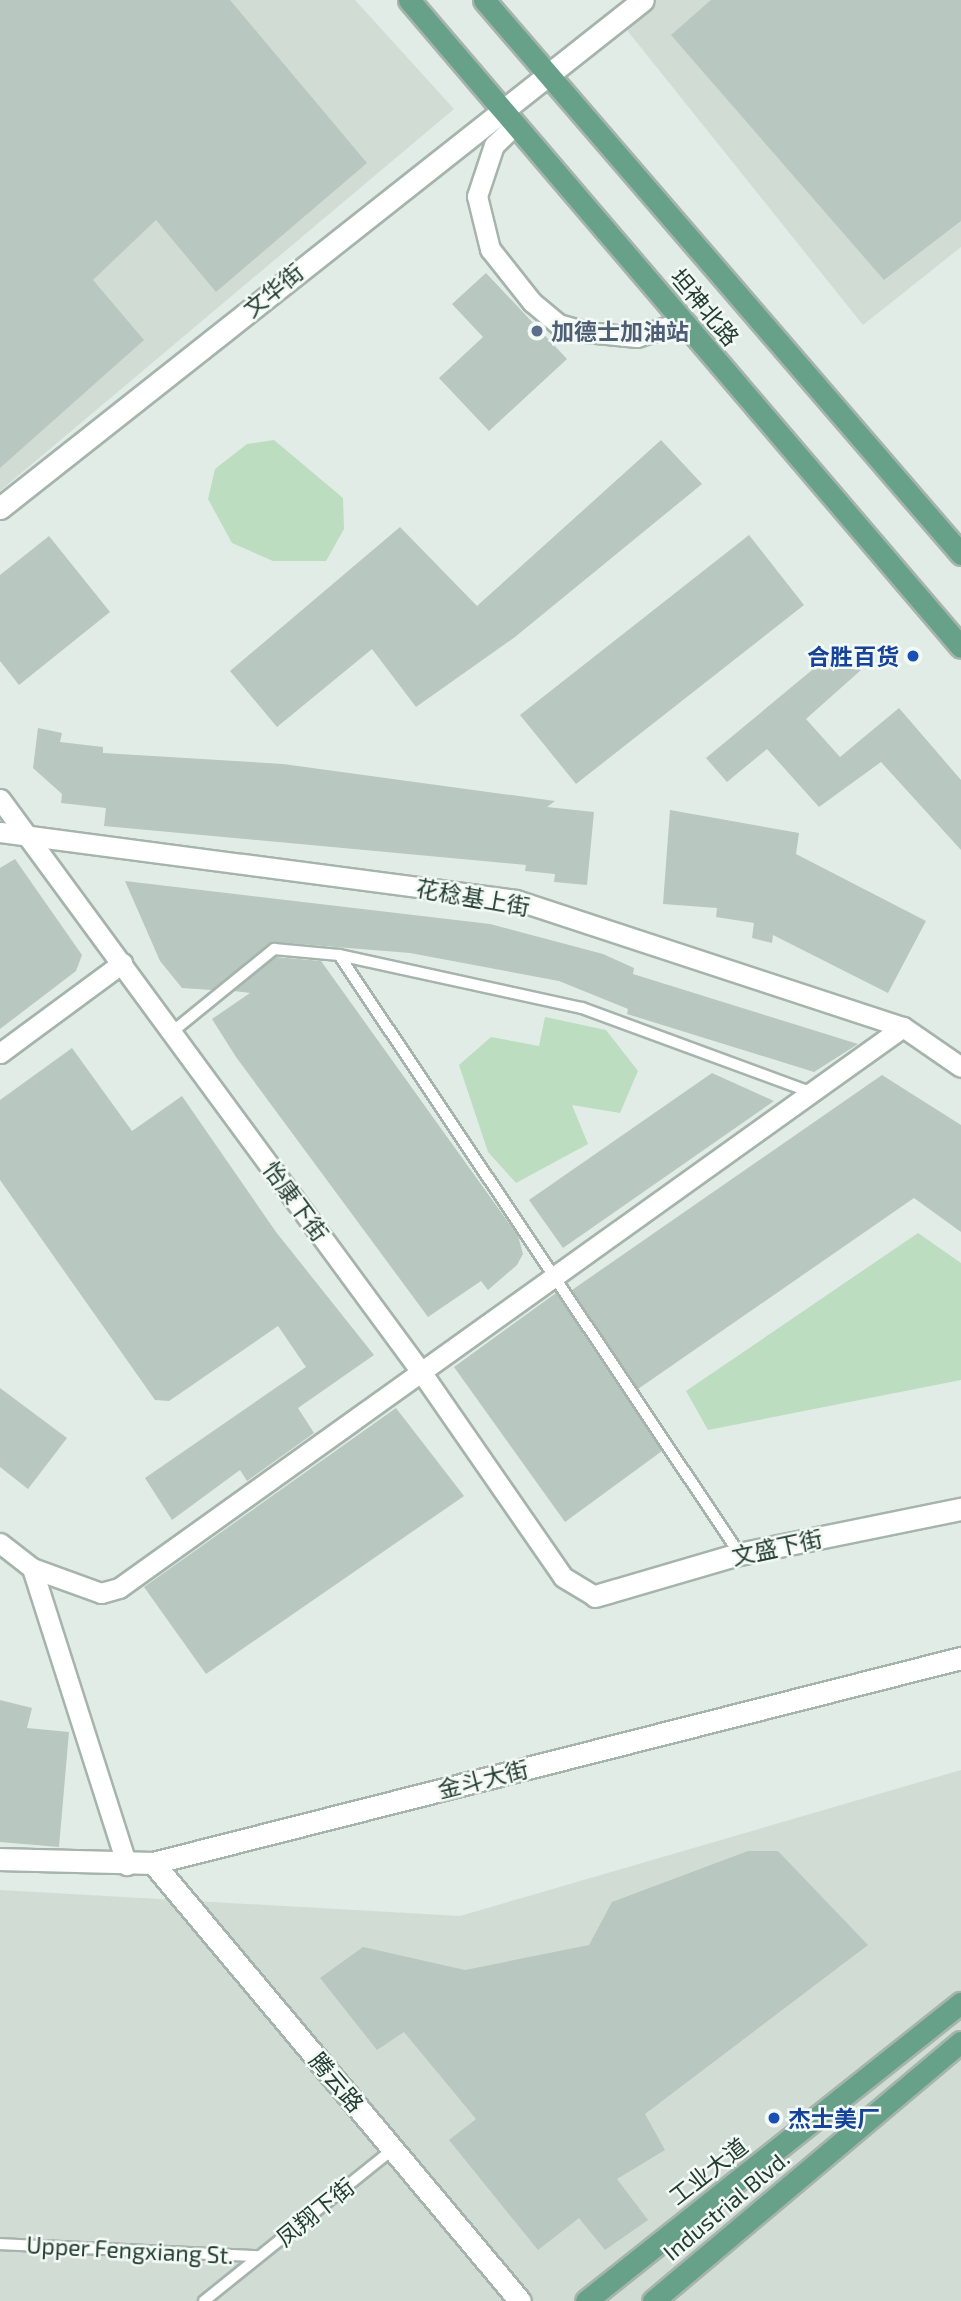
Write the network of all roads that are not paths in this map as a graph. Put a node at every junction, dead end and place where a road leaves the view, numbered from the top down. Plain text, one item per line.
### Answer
1 (409, 0) edge
2 (484, 0) edge
3 (643, 0) edge
4 (545, 71) junction
5 (500, 107) junction
6 (515, 125) junction
7 (683, 321) junction
8 (0, 508) edge
9 (961, 554) edge
10 (961, 647) edge
11 (0, 799) edge
12 (0, 832) edge
13 (29, 836) junction
14 (339, 955) junction
15 (122, 963) junction
16 (903, 1027) junction
17 (172, 1032) junction
18 (0, 1054) edge
19 (961, 1067) edge
20 (812, 1093) junction
21 (555, 1280) junction
22 (424, 1376) junction
23 (961, 1509) edge
24 (0, 1543) edge
25 (739, 1553) junction
26 (32, 1568) junction
27 (595, 1597) joint
28 (961, 1658) edge
29 (0, 1858) edge
30 (153, 1863) junction
31 (127, 1865) junction
32 (961, 2003) edge
33 (961, 2042) edge
34 (393, 2149) junction
35 (0, 2244) edge
36 (260, 2256) junction
37 (204, 2301) edge
38 (520, 2301) edge
39 (586, 2301) edge
40 (653, 2301) edge

1 - 5 main road, 坦神北路
2 - 4 main road, 坦神北路
3 - 4 street, 文华街
4 - 5 street, 文华街
4 - 9 main road, 坦神北路
5 - 6 main road, 坦神北路
5 - 8 street, 文华街
6 - 7 main road, 坦神北路
6 - 7 street
7 - 10 main road, 坦神北路
11 - 13 street, 怡康下街
12 - 13 street, 花稔基上街
13 - 15 street, 怡康下街
13 - 16 street, 花稔基上街
14 - 17 lane
14 - 20 lane
14 - 21 lane
15 - 17 street, 怡康下街
15 - 18 street
16 - 19 street, 花稔基上街
16 - 20 street
17 - 22 street, 怡康下街
20 - 21 street
21 - 22 street
21 - 25 lane
22 - 26 street
22 - 27 street, 怡康下街
23 - 25 street, 文盛下街
24 - 26 street
25 - 27 street, 文盛下街
26 - 31 street
28 - 30 street, 金斗大街
29 - 31 street, 金斗大街
30 - 31 street, 金斗大街
30 - 34 street, 腾云路
32 - 39 main road, 工业大道
33 - 40 main road, Industrial Blvd.
34 - 36 lane, 凤翔下街
34 - 38 street, 腾云路
35 - 36 lane, Upper Fengxiang St.
36 - 37 lane, 凤翔下街

